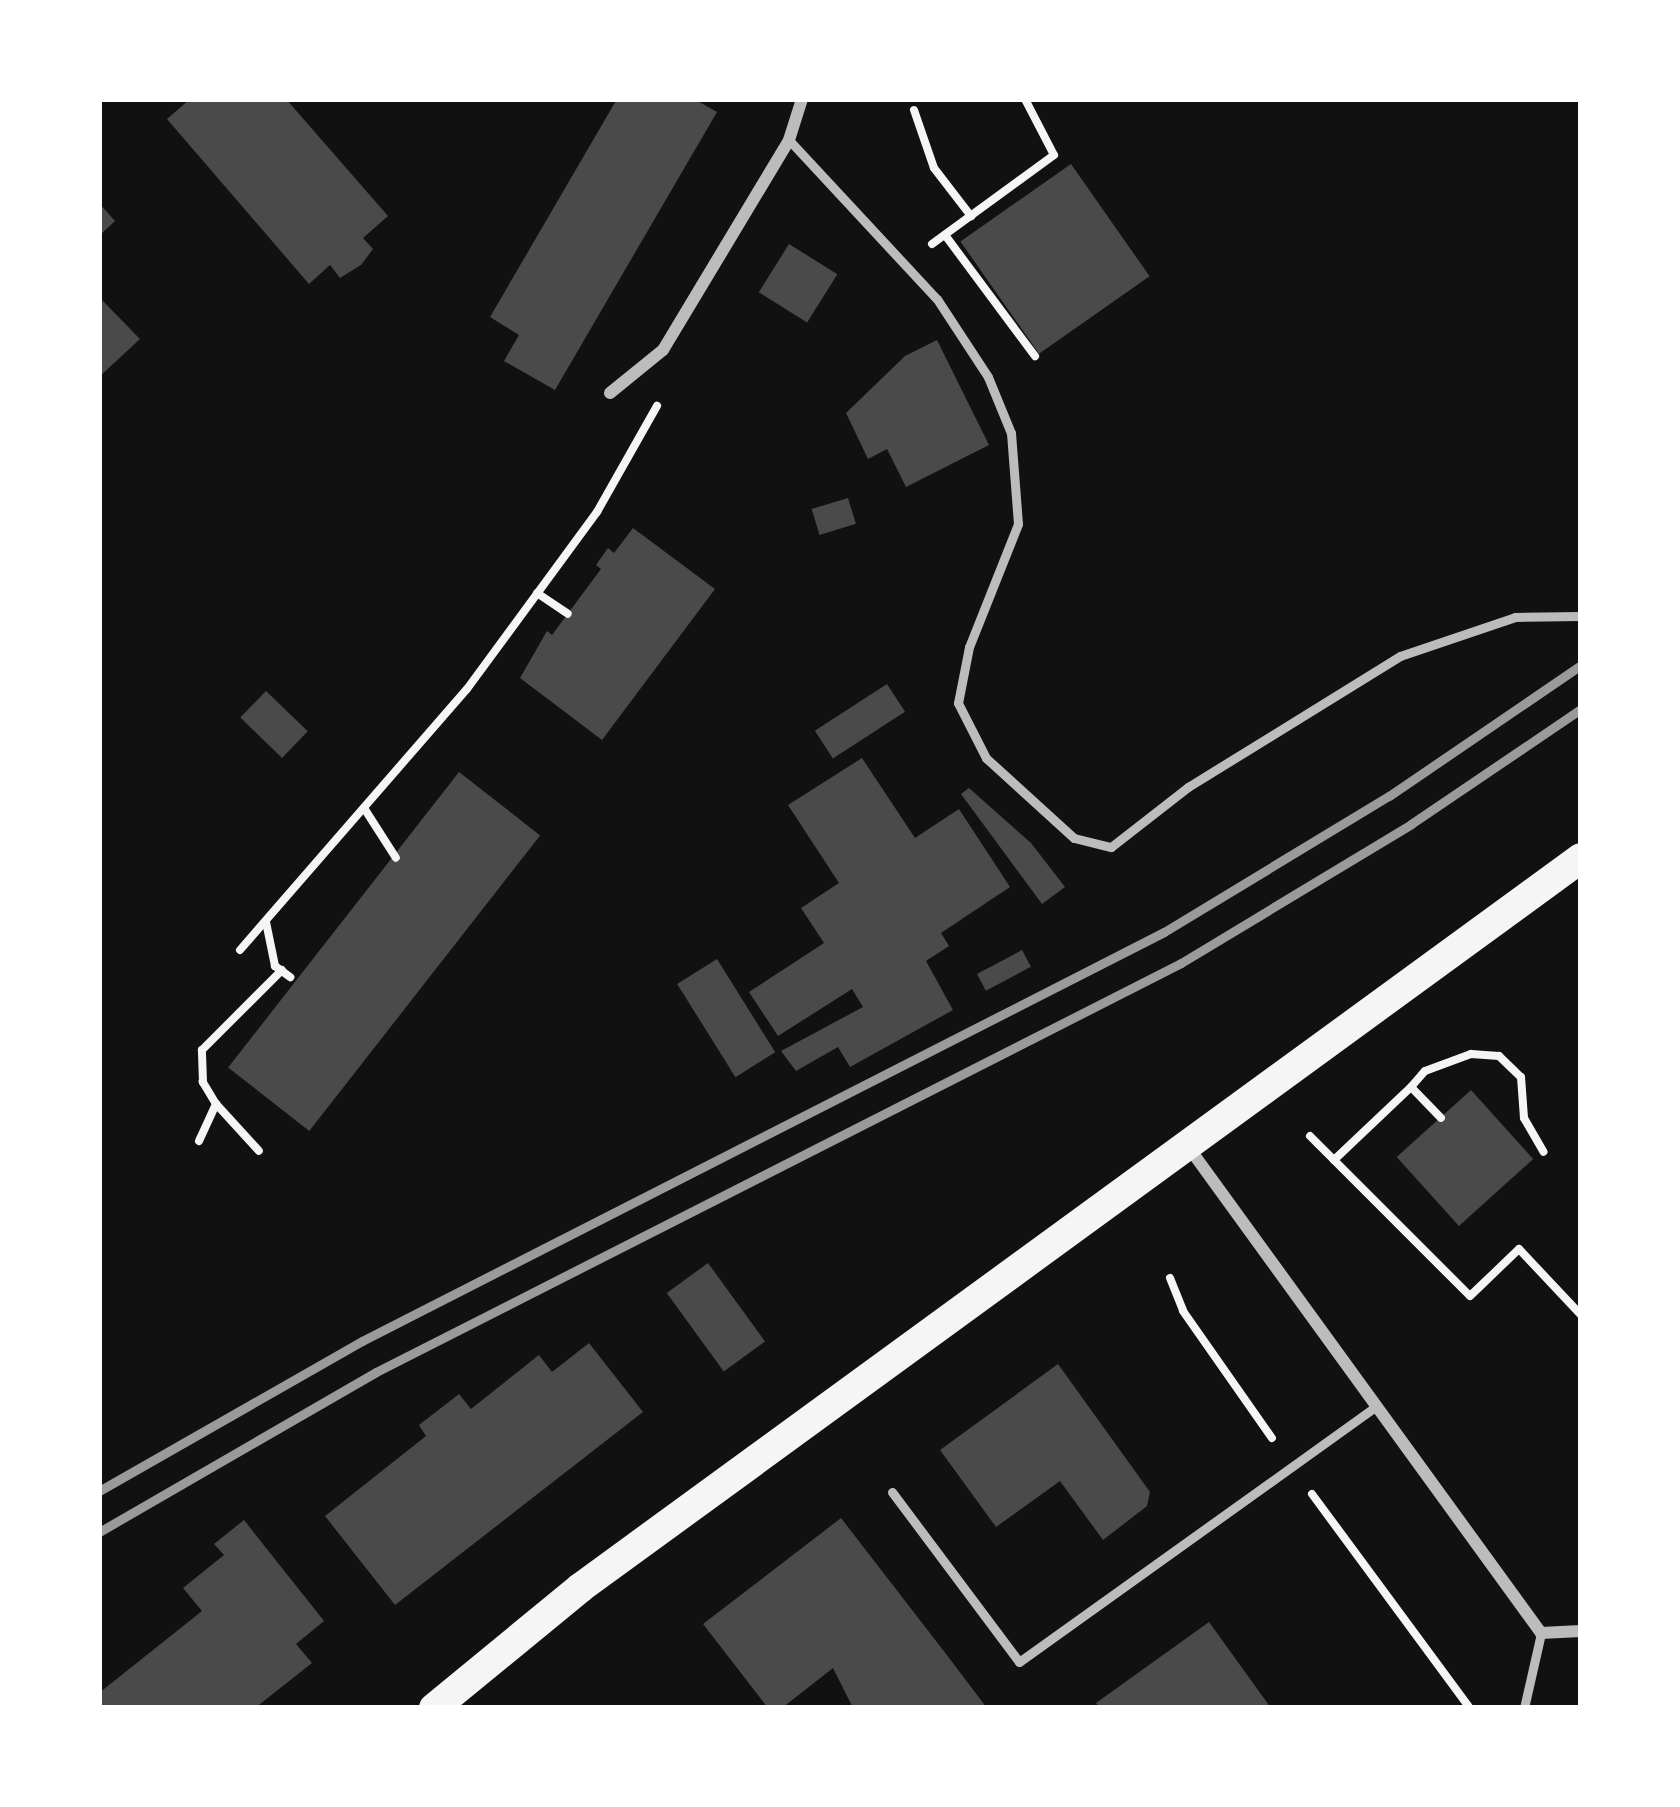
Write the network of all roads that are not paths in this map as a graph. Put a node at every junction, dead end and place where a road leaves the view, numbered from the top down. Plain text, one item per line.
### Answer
1 (802, 99) edge
2 (789, 140) junction
3 (610, 393) dead end
4 (1581, 616) edge
5 (1581, 858) edge
6 (1186, 1144) junction
7 (1376, 1406) junction
8 (892, 1492) dead end
9 (1581, 1631) edge
10 (1541, 1634) junction
11 (434, 1708) edge
12 (1524, 1708) edge

1 - 2 street
2 - 3 street
2 - 4 lane
5 - 6 main road
6 - 7 street
6 - 11 main road
7 - 8 lane
7 - 10 street
9 - 10 street
10 - 12 lane

